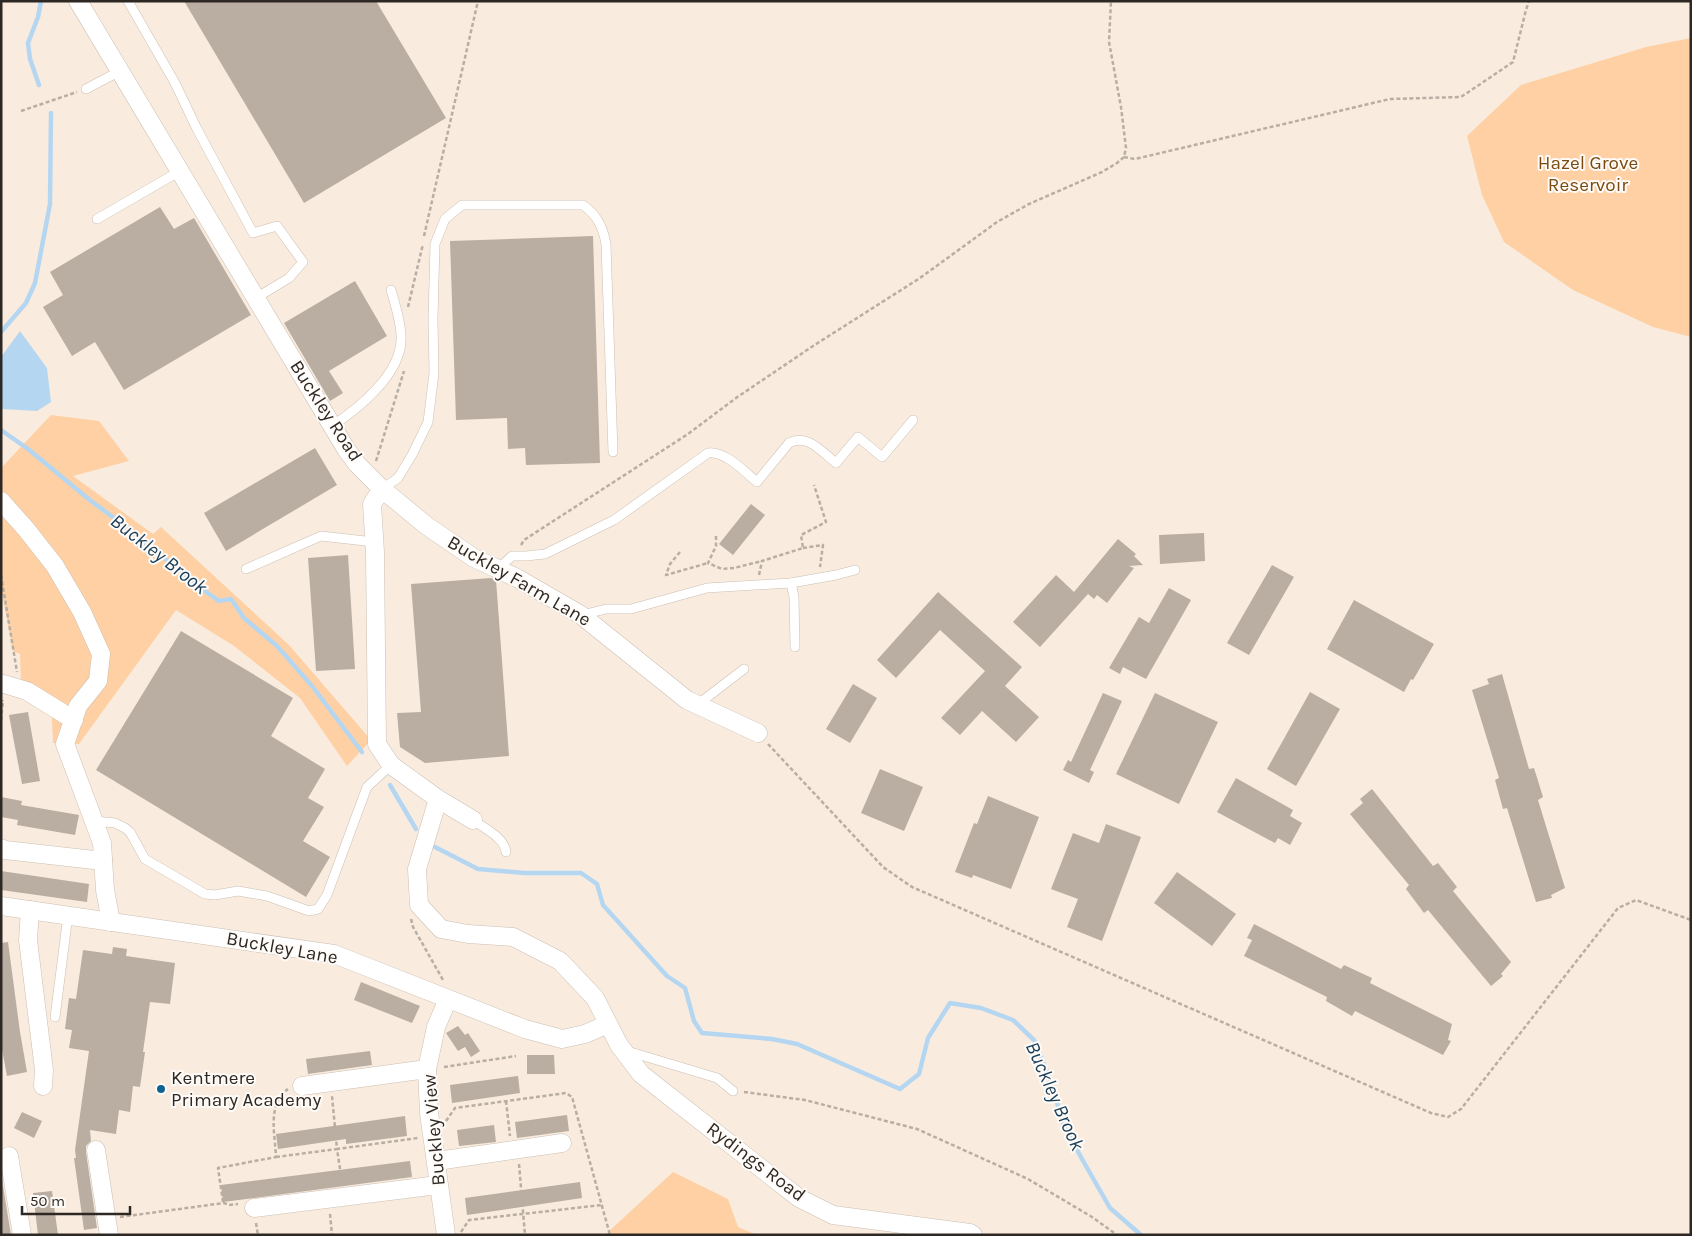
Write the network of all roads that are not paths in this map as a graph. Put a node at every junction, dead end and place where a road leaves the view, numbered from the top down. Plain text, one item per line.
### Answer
1 (78, 1) edge
2 (128, 1) edge
3 (120, 71) junction
4 (86, 89) road end
5 (180, 171) junction
6 (97, 219) dead end
7 (391, 290) dead end
8 (256, 298) junction
9 (914, 420) dead end
10 (332, 426) junction
11 (613, 452) dead end
12 (382, 489) junction
13 (1, 501) edge
14 (374, 542) junction
15 (246, 569) dead end
16 (498, 569) junction
17 (855, 570) dead end
18 (791, 583) junction
19 (581, 615) junction
20 (795, 646) dead end
21 (744, 669) dead end
22 (11, 686) road end
23 (696, 705) junction
24 (74, 720) junction
25 (758, 734) road end
26 (391, 765) junction
27 (438, 799) junction
28 (473, 820) joint
29 (94, 821) junction
30 (1, 848) edge
31 (506, 852) dead end
32 (103, 861) junction
33 (1, 906) edge
34 (30, 910) junction
35 (68, 915) junction
36 (111, 922) junction
37 (448, 999) junction
38 (55, 1017) dead end
39 (608, 1024) junction
40 (622, 1050) junction
41 (427, 1069) junction
42 (43, 1086) dead end
43 (302, 1086) road end
44 (733, 1090) road end
45 (562, 1143) dead end
46 (96, 1150) dead end
47 (9, 1156) dead end
48 (436, 1161) junction
49 (438, 1185) junction
50 (254, 1208) road end
51 (105, 1230) edge
52 (22, 1235) edge
53 (446, 1235) edge
54 (973, 1235) edge

1 - 3 street, Buckley Road
2 - 8 lane
3 - 4 lane
3 - 5 street, Buckley Road
5 - 6 lane
5 - 8 street, Buckley Road
7 - 10 lane
8 - 10 street, Buckley Road
9 - 16 lane
10 - 12 street, Buckley Road
11 - 12 lane
12 - 14 street
12 - 16 street, Buckley Farm Lane
13 - 24 street
14 - 15 lane
14 - 26 street
16 - 19 street, Buckley Farm Lane
17 - 18 lane
18 - 19 lane
18 - 20 lane
19 - 23 street, Buckley Farm Lane
21 - 23 lane
22 - 24 street
23 - 25 street, Buckley Farm Lane
24 - 29 street
26 - 27 street
26 - 29 lane
27 - 28 street
27 - 39 street, Rydings Road
28 - 31 lane
29 - 32 street
30 - 32 street
32 - 36 street
33 - 34 street, Buckley Lane
34 - 35 street, Buckley Lane
34 - 42 street
35 - 36 street, Buckley Lane
35 - 38 lane
36 - 37 street, Buckley Lane
37 - 39 street, Buckley Lane
37 - 41 street, Buckley View
39 - 40 street, Rydings Road
40 - 44 lane
40 - 54 street, Rydings Road
41 - 43 street
41 - 48 street, Buckley View
45 - 48 street
46 - 51 street
47 - 52 street
48 - 49 street, Buckley View
49 - 50 street
49 - 53 street, Buckley View

